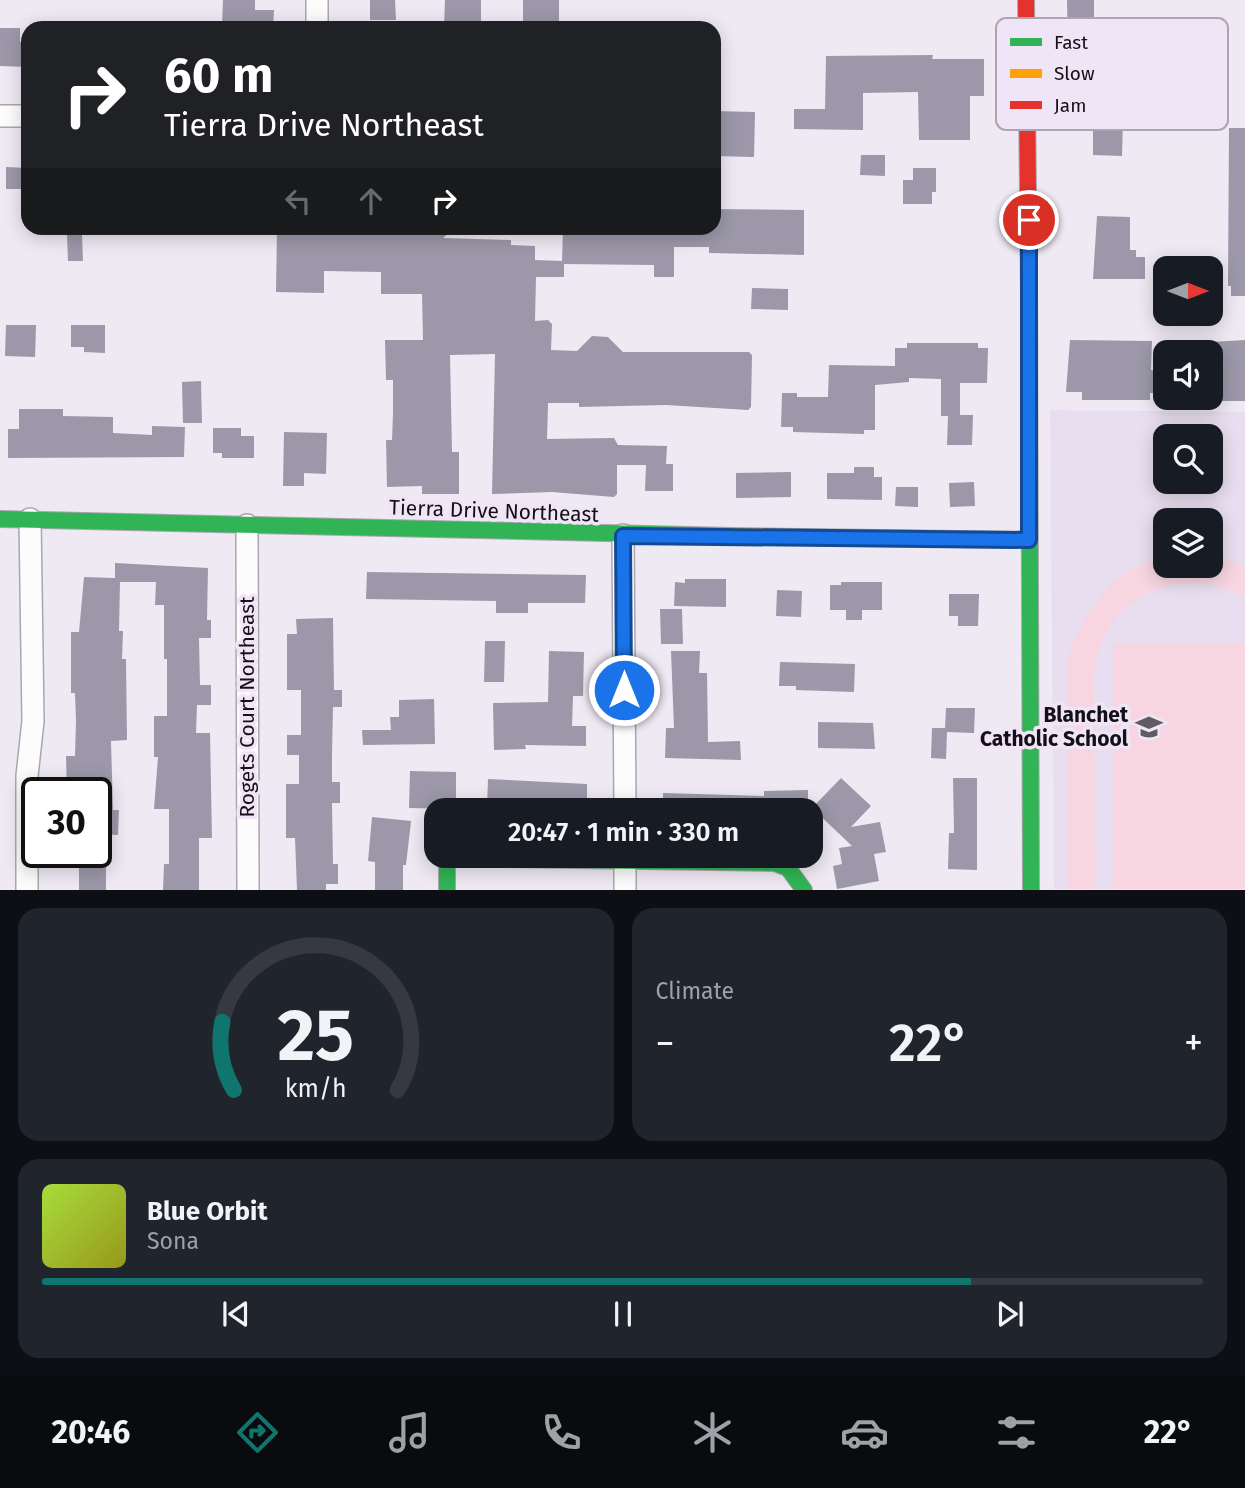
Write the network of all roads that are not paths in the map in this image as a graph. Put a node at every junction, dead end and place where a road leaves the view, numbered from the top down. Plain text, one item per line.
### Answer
1 (317, 0) edge
2 (1026, 0) edge
3 (1027, 18) edge
4 (317, 21) edge
5 (0, 116) edge
6 (21, 116) edge
7 (1030, 130) edge
8 (0, 519) edge
9 (30, 519) junction
10 (247, 525) junction
11 (623, 536) junction
12 (1029, 540) junction
13 (625, 798) edge
14 (447, 868) edge
15 (625, 868) edge
16 (788, 868) edge
17 (27, 890) edge
18 (248, 890) edge
19 (447, 890) edge
20 (625, 890) edge
21 (803, 890) edge
22 (1031, 890) edge

1 - 4 street
2 - 3 street
5 - 6 street
7 - 12 street
8 - 9 street, Tierra Drive Northeast
9 - 10 street, Tierra Drive Northeast
9 - 17 street
10 - 11 street, Tierra Drive Northeast
10 - 18 street, Rogets Court Northeast
11 - 12 street, Tierra Drive Northeast
11 - 13 street
12 - 22 street
14 - 19 street
15 - 20 street
16 - 21 street

